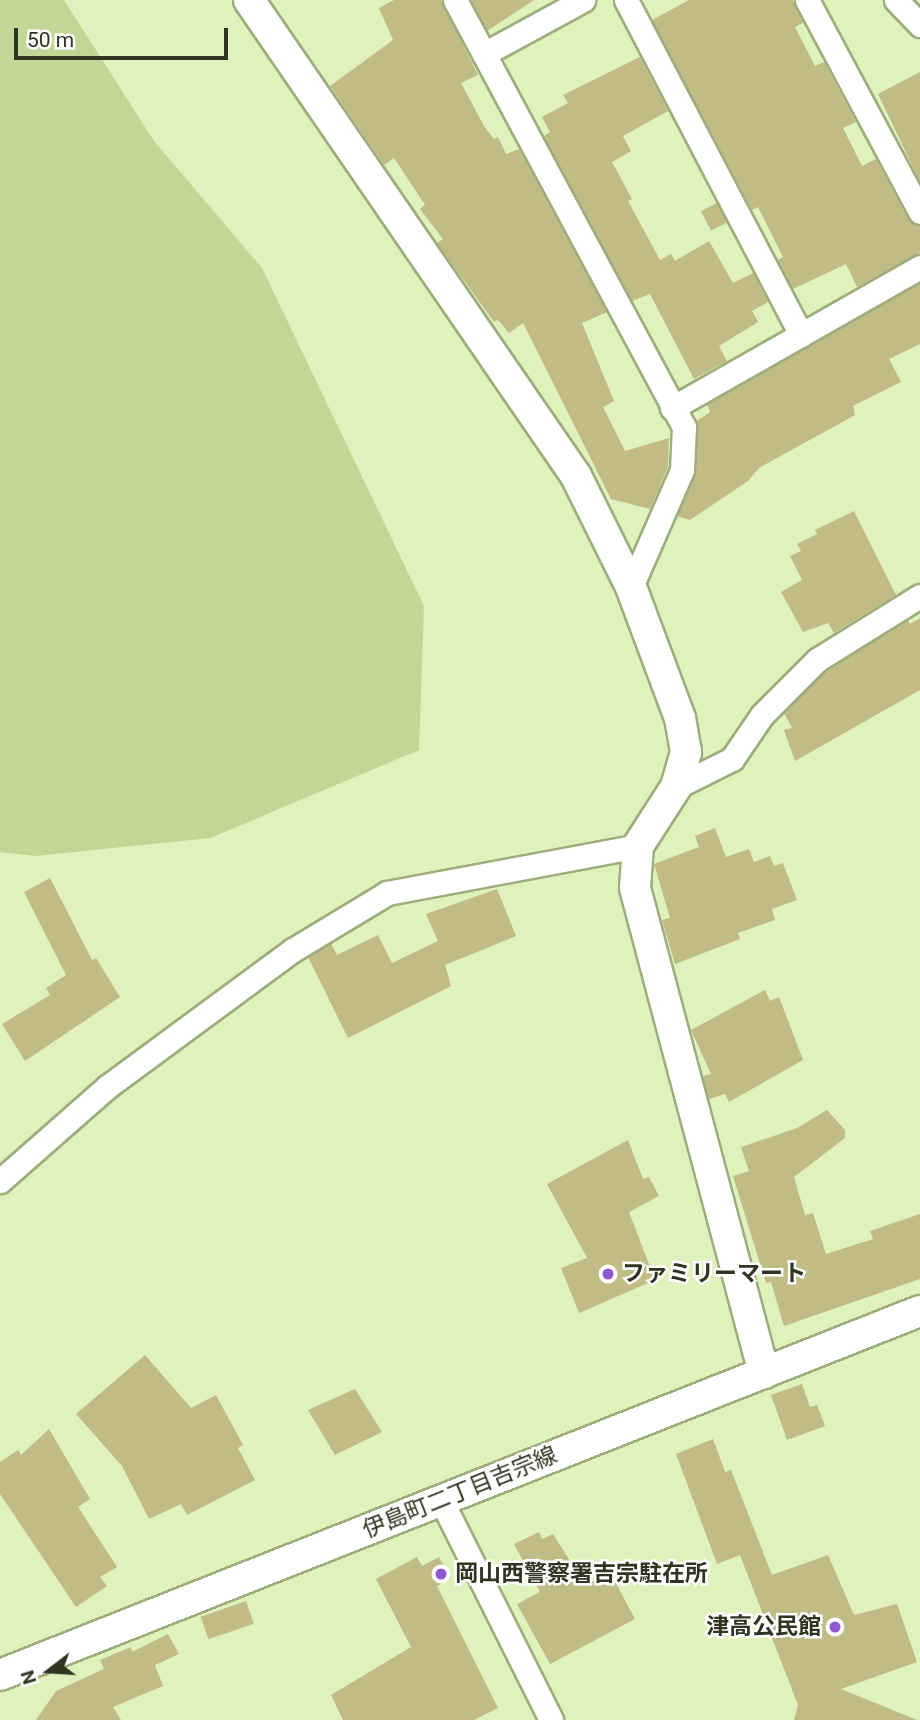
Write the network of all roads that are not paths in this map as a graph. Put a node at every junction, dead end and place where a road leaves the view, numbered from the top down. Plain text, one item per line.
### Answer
1 (249, 0) edge
2 (455, 0) edge
3 (583, 0) edge
4 (807, 0) edge
5 (896, 0) edge
6 (631, 2) edge
7 (920, 25) edge
8 (484, 54) junction
9 (920, 212) edge
10 (920, 267) edge
11 (801, 335) junction
12 (672, 408) junction
13 (631, 587) junction
14 (920, 596) edge
15 (677, 787) junction
16 (638, 846) junction
17 (0, 1181) edge
18 (920, 1311) edge
19 (764, 1373) junction
20 (442, 1500) junction
21 (0, 1675) edge
22 (551, 1720) edge

1 - 13 street
2 - 8 street
3 - 8 street
4 - 9 street
5 - 7 street
6 - 11 street
8 - 12 street
10 - 11 street
11 - 12 street
12 - 13 street
13 - 15 street
14 - 15 street
15 - 16 street
16 - 17 street
16 - 19 street
18 - 19 street, 伊島町二丁目吉宗線
19 - 20 street, 伊島町二丁目吉宗線
20 - 21 street, 伊島町二丁目吉宗線
20 - 22 street

